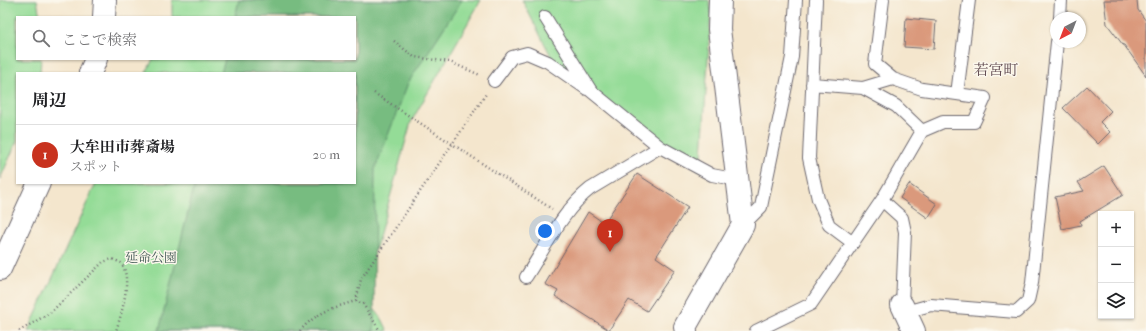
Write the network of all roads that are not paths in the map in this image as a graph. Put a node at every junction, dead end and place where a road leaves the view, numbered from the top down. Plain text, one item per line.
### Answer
1 (105, 0) edge
2 (720, 0) edge
3 (796, 0) edge
4 (816, 0) edge
5 (883, 0) edge
6 (969, 0) edge
7 (1061, 0) edge
8 (1060, 12) edge
9 (104, 16) edge
10 (545, 17) dead end
11 (1056, 48) edge
12 (96, 60) edge
13 (90, 72) edge
14 (893, 79) junction
15 (494, 81) road end
16 (812, 84) junction
17 (863, 88) junction
18 (591, 91) junction
19 (957, 94) junction
20 (922, 131) junction
21 (660, 146) junction
22 (738, 180) junction
23 (39, 184) edge
24 (882, 200) junction
25 (743, 225) junction
26 (853, 243) junction
27 (0, 268) edge
28 (526, 277) dead end
29 (907, 316) edge
30 (756, 330) edge
31 (686, 331) edge

1 - 9 street
2 - 22 street
3 - 25 lane
4 - 16 lane
5 - 14 lane
6 - 19 lane
7 - 8 lane
10 - 18 lane
11 - 29 lane
12 - 13 street
14 - 17 lane
14 - 19 lane
15 - 18 lane
16 - 17 lane
16 - 26 lane
17 - 20 lane
18 - 21 lane
19 - 20 lane
20 - 24 lane
21 - 22 lane
21 - 28 lane
22 - 25 street
23 - 27 street
24 - 26 lane
24 - 29 lane
25 - 31 street
26 - 30 lane

